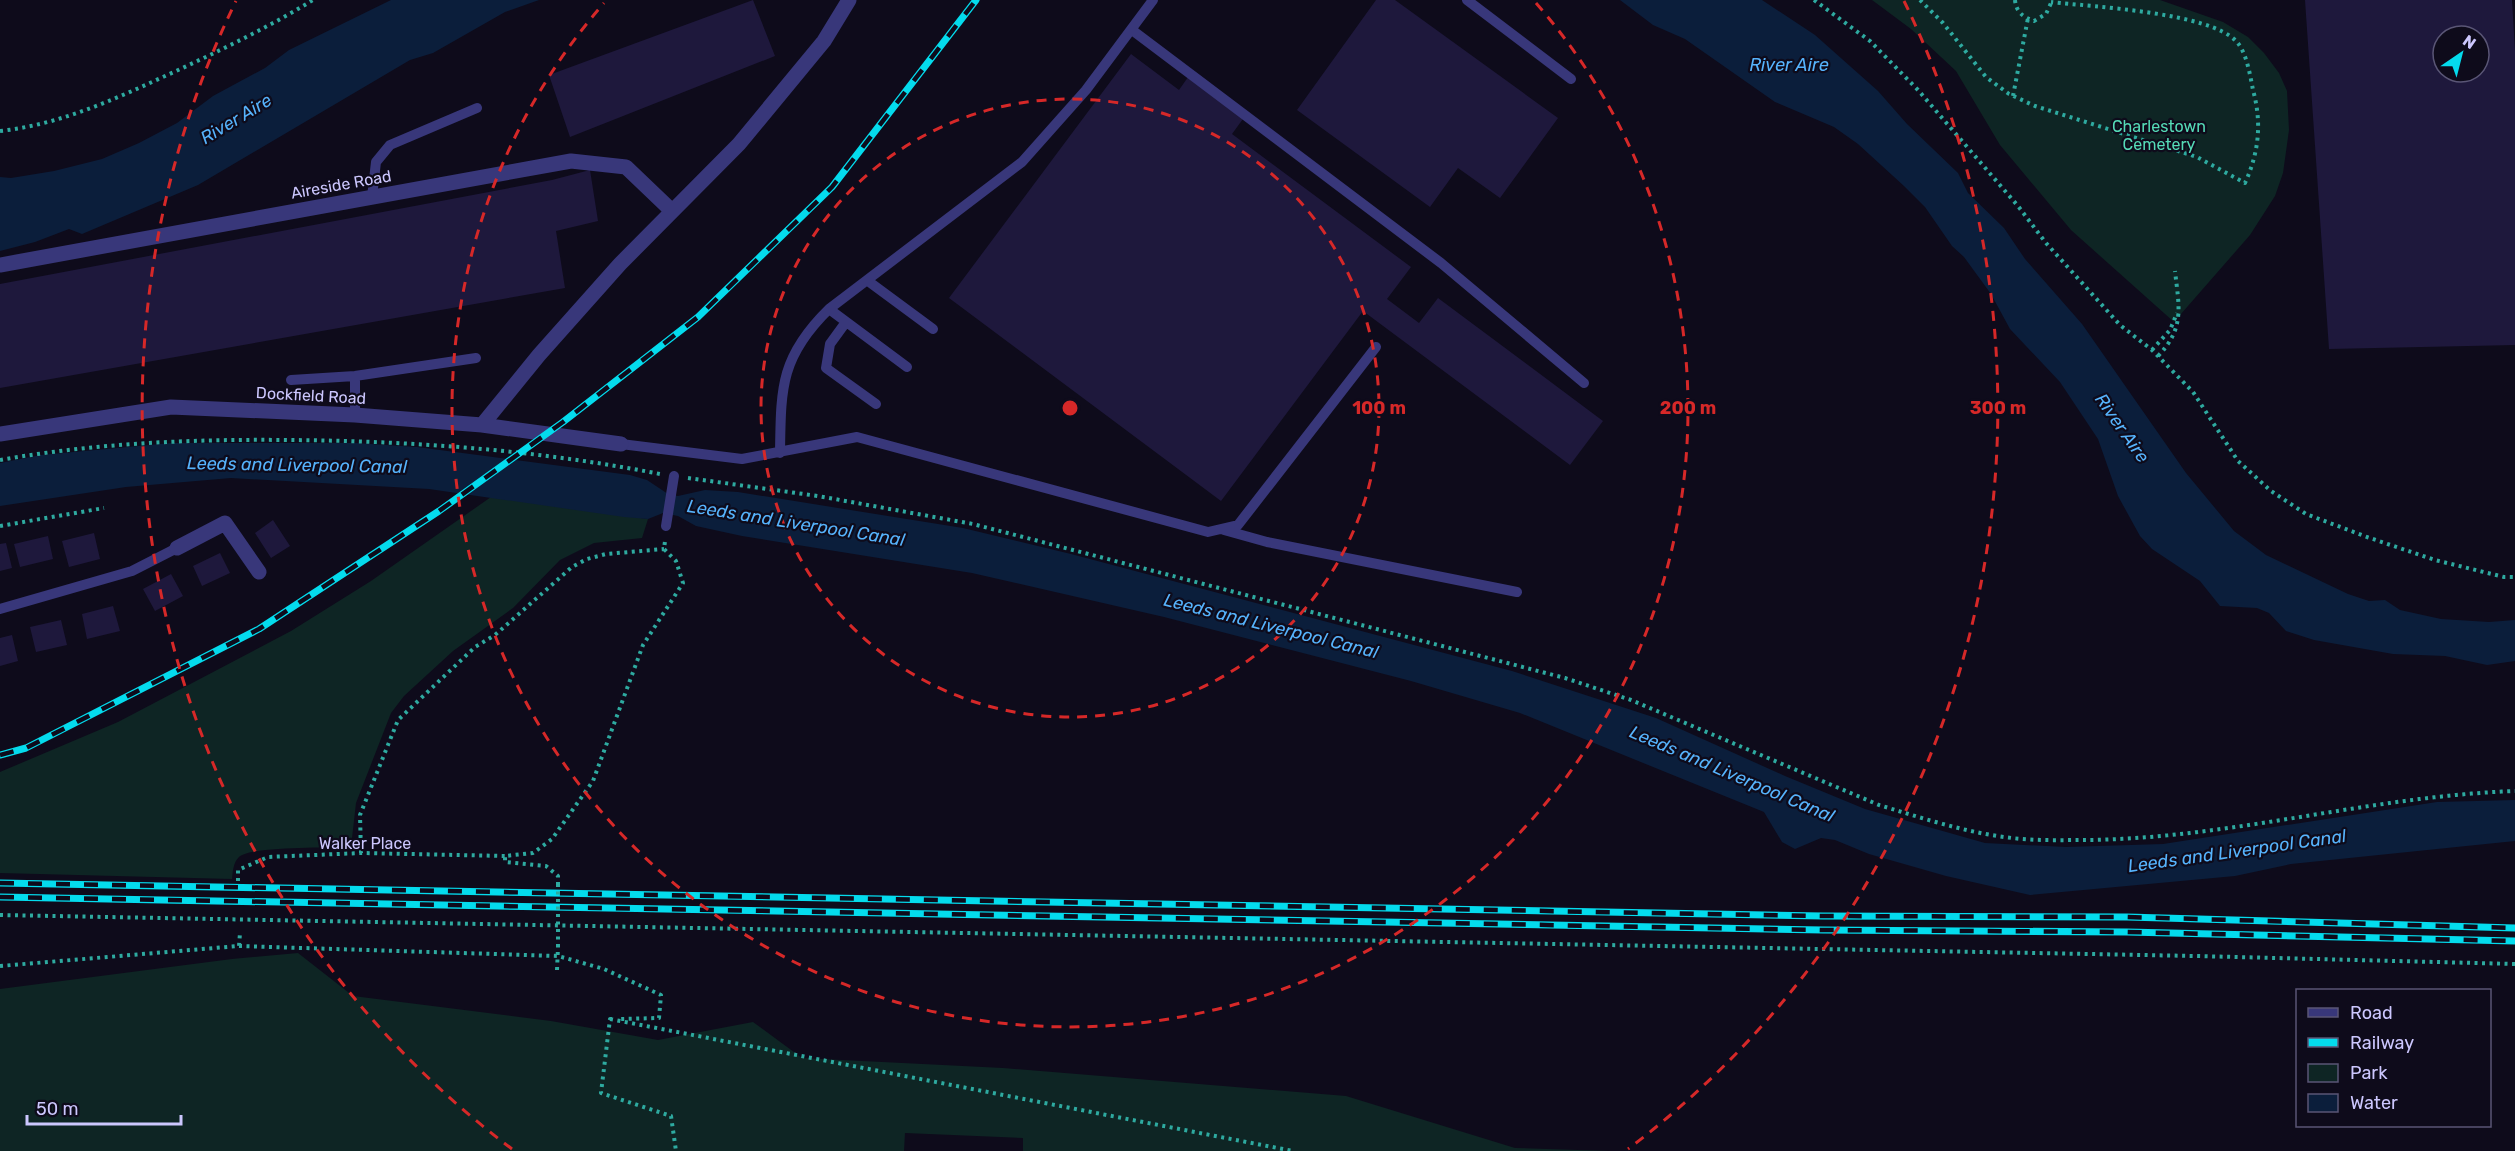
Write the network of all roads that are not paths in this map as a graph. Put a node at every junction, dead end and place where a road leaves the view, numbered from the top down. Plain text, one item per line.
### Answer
1 (849, 0) edge
2 (1153, 0) edge
3 (1467, 0) edge
4 (1131, 30) junction
5 (1571, 79) dead end
6 (477, 108) dead end
7 (372, 197) junction
8 (672, 211) junction
9 (0, 265) edge
10 (868, 281) junction
11 (829, 309) junction
12 (846, 322) junction
13 (933, 329) dead end
14 (1376, 347) dead end
15 (476, 358) dead end
16 (907, 367) dead end
17 (355, 375) junction
18 (291, 380) dead end
19 (1584, 383) dead end
20 (876, 404) dead end
21 (355, 415) junction
22 (482, 425) junction
23 (0, 434) edge
24 (621, 444) joint
25 (780, 453) junction
26 (674, 476) road end
27 (666, 526) road end
28 (1221, 529) junction
29 (177, 548) joint
30 (259, 572) dead end
31 (1516, 592) dead end
32 (0, 609) edge

1 - 8 street
2 - 4 lane
3 - 5 lane
4 - 10 lane
4 - 19 lane
6 - 7 lane
7 - 8 street, Aireside Road
7 - 9 street, Aireside Road
8 - 22 street
10 - 11 lane
10 - 13 lane
11 - 12 lane
11 - 25 lane
12 - 16 lane
12 - 20 lane
14 - 28 lane
15 - 17 lane
17 - 18 lane
17 - 21 lane
21 - 22 street, Dockfield Road
21 - 23 street, Dockfield Road
22 - 24 street, Dockfield Road
24 - 25 lane
25 - 28 lane
26 - 27 lane
28 - 31 lane
29 - 30 street
29 - 32 lane

